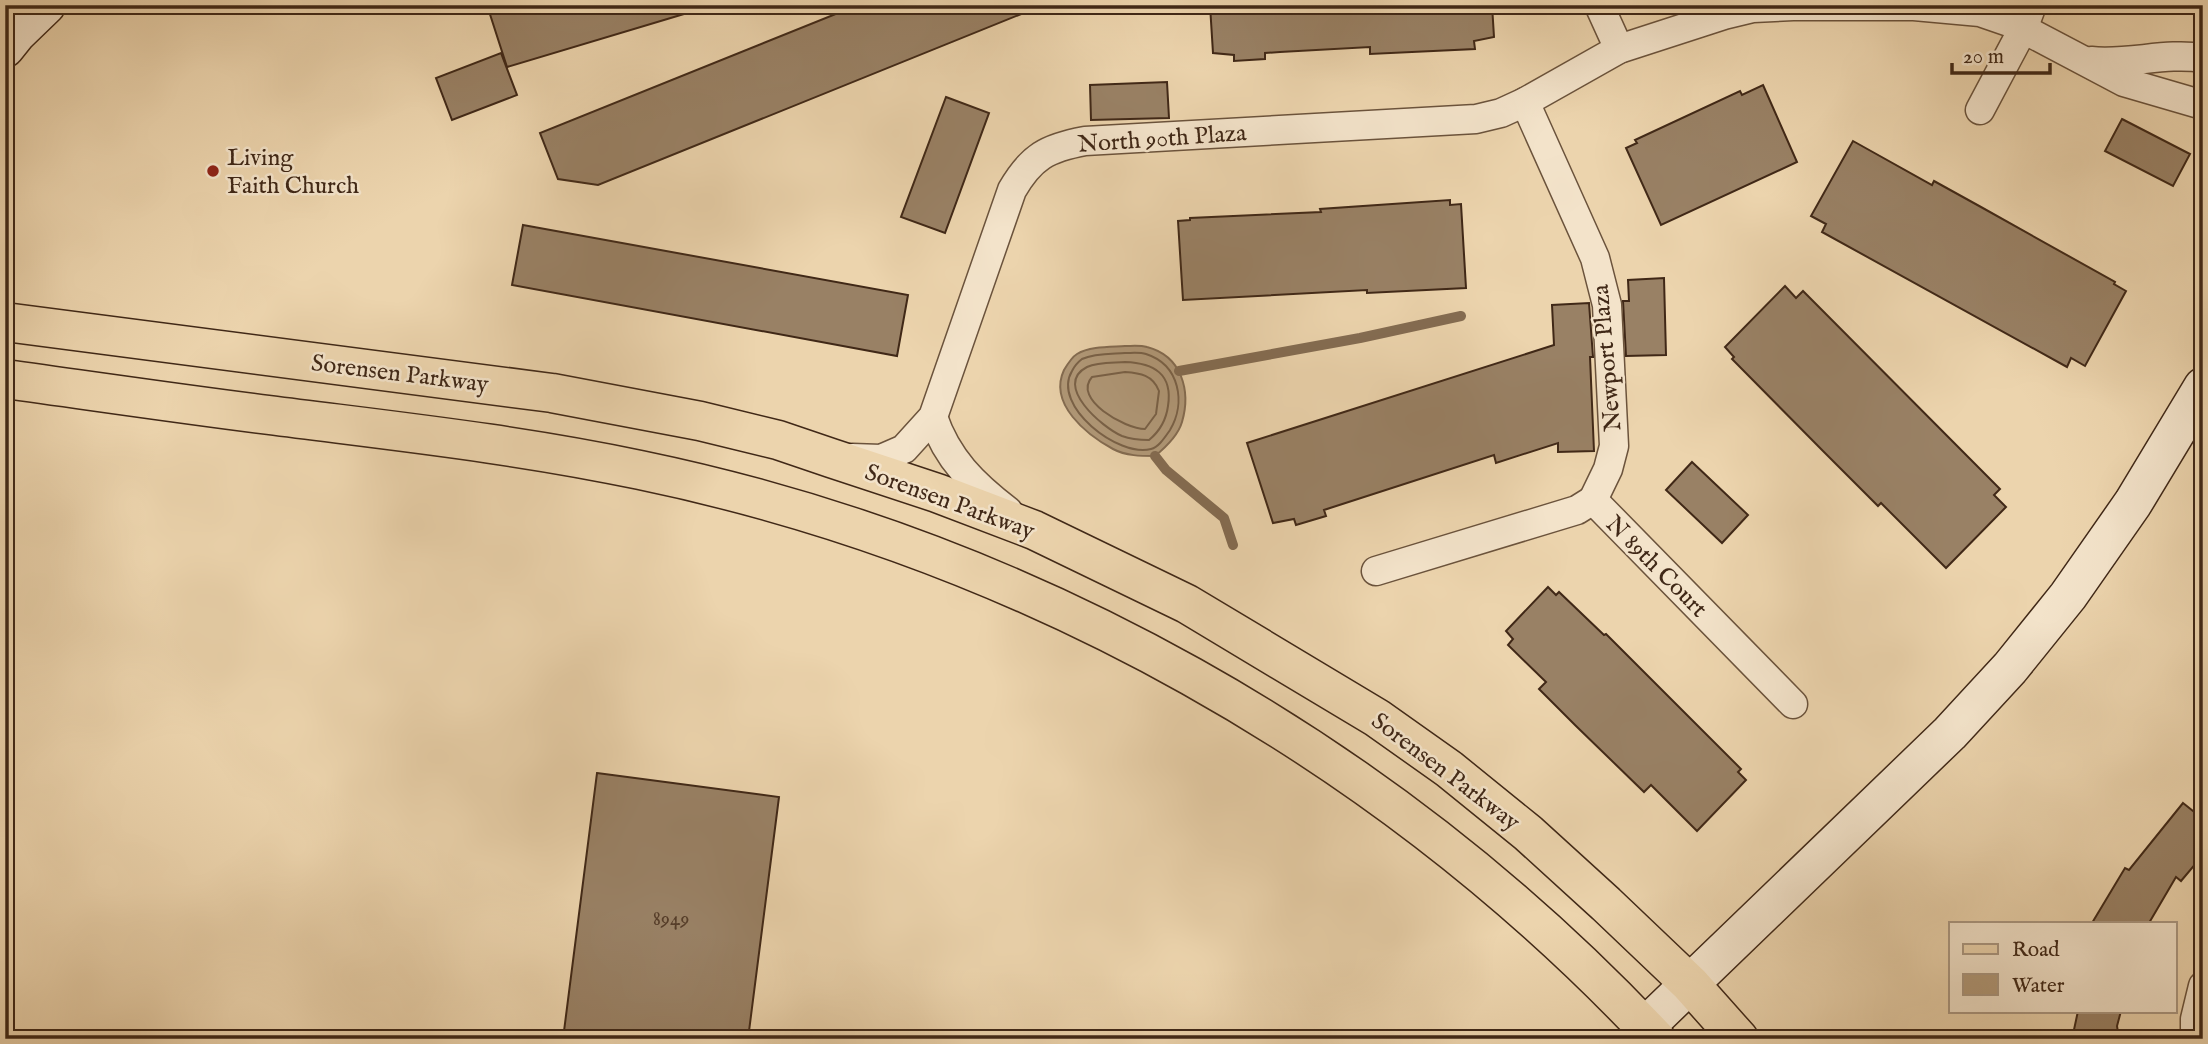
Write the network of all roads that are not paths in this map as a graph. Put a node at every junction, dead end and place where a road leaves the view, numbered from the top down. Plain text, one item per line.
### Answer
1 (46, 5) edge
2 (1599, 5) edge
3 (2027, 17) edge
4 (5, 48) edge
5 (1619, 49) junction
6 (2203, 58) edge
7 (2082, 60) junction
8 (1525, 102) junction
9 (2203, 105) edge
10 (1980, 110) dead end
11 (5, 322) edge
12 (5, 379) edge
13 (2203, 387) edge
14 (933, 416) junction
15 (831, 458) junction
16 (1593, 500) junction
17 (1034, 530) junction
18 (1376, 571) dead end
19 (1793, 704) dead end
20 (1690, 984) junction
21 (2203, 986) edge
22 (1650, 1033) edge
23 (1739, 1039) edge
24 (2195, 1039) edge

1 - 4 main road
2 - 5 street
3 - 5 street
3 - 7 street
3 - 10 street
5 - 8 street, North 90th Plaza
6 - 7 street
7 - 9 street
8 - 14 street, North 90th Plaza
8 - 16 street, Newport Plaza
11 - 15 main road, Sorensen Parkway
12 - 22 main road
13 - 20 main road
14 - 15 street
14 - 17 street
15 - 17 main road, Sorensen Parkway
16 - 18 street, N 89th Court
16 - 19 street, N 89th Court
17 - 20 main road, Sorensen Parkway
20 - 22 main road
20 - 23 main road, Sorensen Parkway
21 - 24 street

